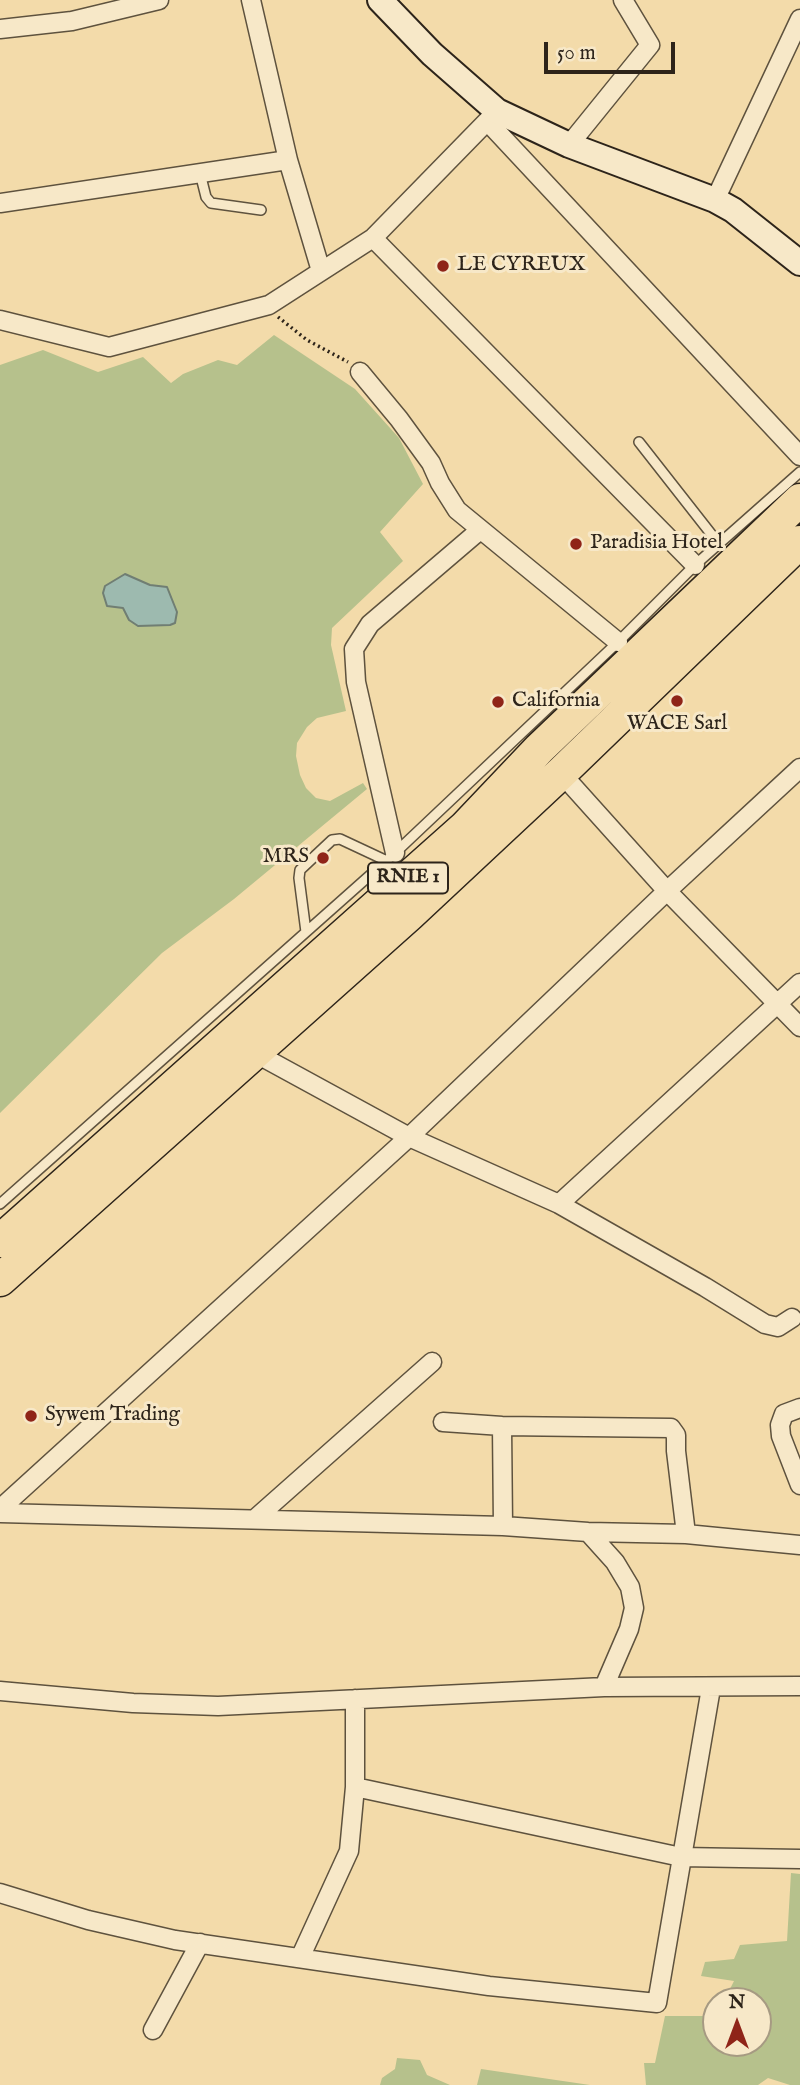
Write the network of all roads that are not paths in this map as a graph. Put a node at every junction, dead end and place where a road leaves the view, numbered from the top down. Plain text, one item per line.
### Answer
1 (159, 0) edge
2 (251, 0) edge
3 (380, 0) edge
4 (623, 0) edge
5 (800, 19) edge
6 (0, 29) edge
7 (493, 116) junction
8 (569, 145) junction
9 (288, 160) junction
10 (200, 173) junction
11 (715, 200) junction
12 (0, 202) edge
13 (261, 210) dead end
14 (373, 237) junction
15 (800, 262) edge
16 (321, 271) junction
17 (0, 320) edge
18 (360, 372) road end
19 (639, 442) dead end
20 (800, 456) edge
21 (800, 471) edge
22 (800, 499) edge
23 (480, 530) junction
24 (800, 543) edge
25 (719, 544) junction
26 (695, 565) junction
27 (618, 642) junction
28 (800, 768) edge
29 (561, 774) junction
30 (391, 857) junction
31 (667, 891) junction
32 (306, 932) junction
33 (800, 983) edge
34 (777, 1003) junction
35 (800, 1027) edge
36 (255, 1053) junction
37 (409, 1137) junction
38 (0, 1204) edge
39 (559, 1204) junction
40 (0, 1241) edge
41 (0, 1280) edge
42 (792, 1318) dead end
43 (432, 1362) dead end
44 (800, 1408) edge
45 (443, 1422) dead end
46 (502, 1426) junction
47 (800, 1485) edge
48 (0, 1511) edge
49 (256, 1518) junction
50 (503, 1526) junction
51 (588, 1532) junction
52 (686, 1534) junction
53 (800, 1545) edge
54 (800, 1686) edge
55 (604, 1687) junction
56 (711, 1688) junction
57 (0, 1691) edge
58 (355, 1699) junction
59 (355, 1787) junction
60 (681, 1857) junction
61 (800, 1859) edge
62 (0, 1893) edge
63 (200, 1944) junction
64 (300, 1958) junction
65 (153, 2030) dead end

1 - 6 street
2 - 9 street
3 - 7 main road
4 - 8 street
5 - 11 street
7 - 8 main road
7 - 14 street
7 - 20 street
8 - 11 main road
9 - 10 street
9 - 16 street
10 - 12 street
10 - 13 lane
11 - 15 main road
14 - 16 street
14 - 26 street
16 - 17 street
18 - 23 street
19 - 25 lane
21 - 25 lane
22 - 40 highway, RNIE 1
23 - 27 street
23 - 30 street
24 - 29 highway, RNIE 1
25 - 26 lane
26 - 27 lane
27 - 30 lane
28 - 31 street
29 - 31 street
29 - 36 highway, RNIE 1
30 - 32 lane
30 - 32 lane
31 - 34 street
31 - 37 street
32 - 38 lane
33 - 34 street
34 - 35 street
34 - 39 street
36 - 37 street
36 - 41 highway, RNIE 1
37 - 39 street
37 - 48 street
39 - 42 street
43 - 49 street
44 - 47 street
45 - 46 street
46 - 50 street
46 - 52 street
48 - 49 street
49 - 50 street
50 - 51 street
51 - 52 street
51 - 55 street
52 - 53 street
54 - 56 street
55 - 56 street
55 - 58 street
56 - 60 street
57 - 58 street
58 - 59 street
59 - 60 street
59 - 64 street
60 - 61 street
60 - 64 street
62 - 63 street
63 - 64 street
63 - 65 street

